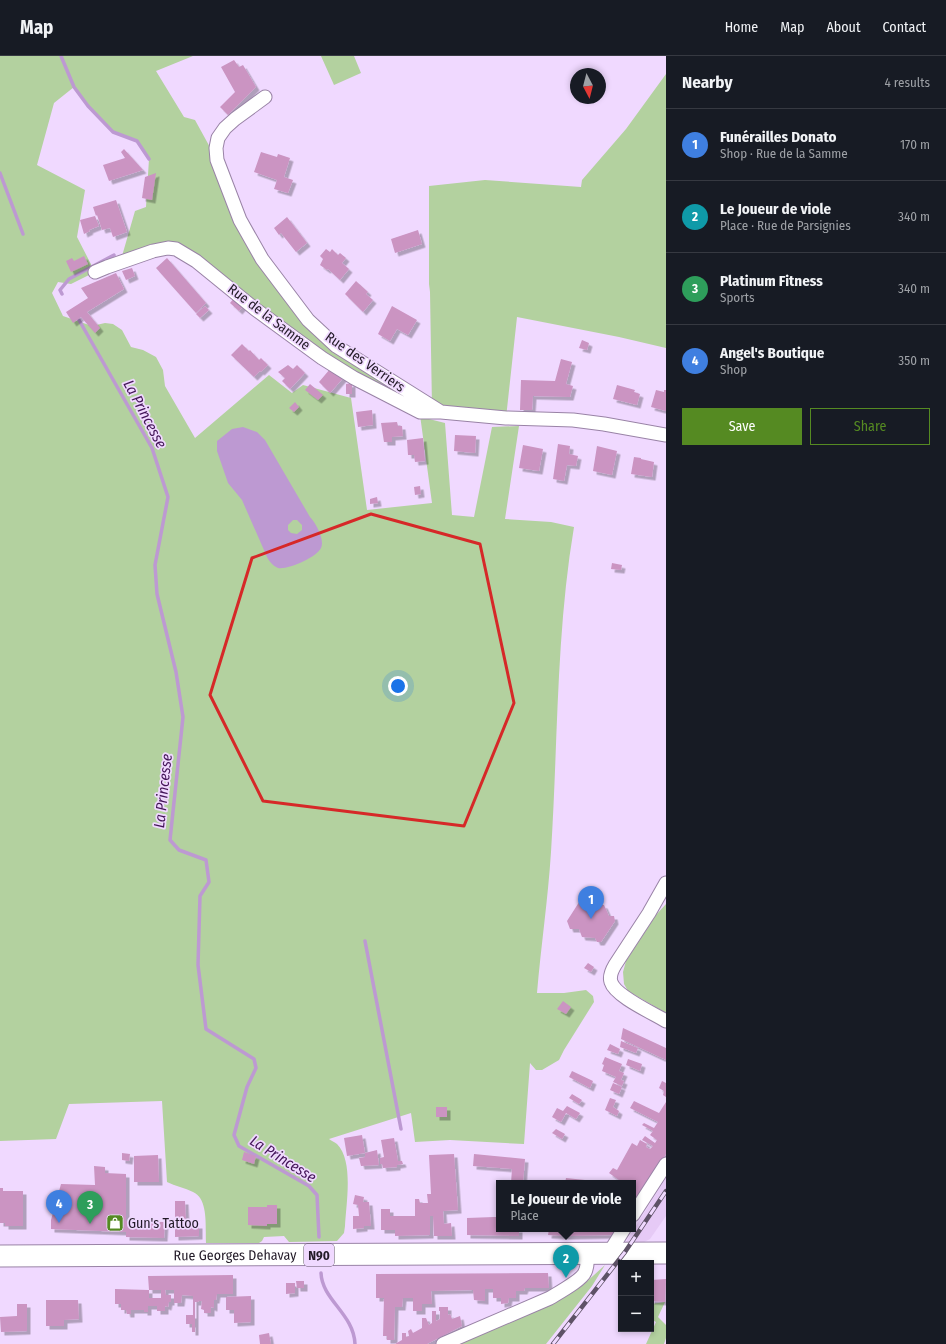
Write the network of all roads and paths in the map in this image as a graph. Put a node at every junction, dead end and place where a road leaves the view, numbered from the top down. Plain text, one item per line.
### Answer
1 (265, 97) dead end
2 (95, 272) dead end
3 (441, 412) junction
4 (666, 435) edge
5 (666, 883) edge
6 (666, 1021) edge
7 (666, 1164) edge
8 (636, 1210) edge
9 (622, 1232) edge
10 (588, 1253) junction
11 (609, 1253) junction
12 (666, 1253) edge
13 (0, 1256) edge
14 (443, 1344) edge

1 - 3 street, Rue des Verriers
2 - 3 street, Rue de la Samme
3 - 4 street, Rue des Verriers
5 - 6 street
7 - 8 street
9 - 11 street
10 - 11 main road, Rue Georges Dehavay / N90
10 - 13 main road, Rue Georges Dehavay / N90
10 - 14 street
11 - 12 main road, N90

